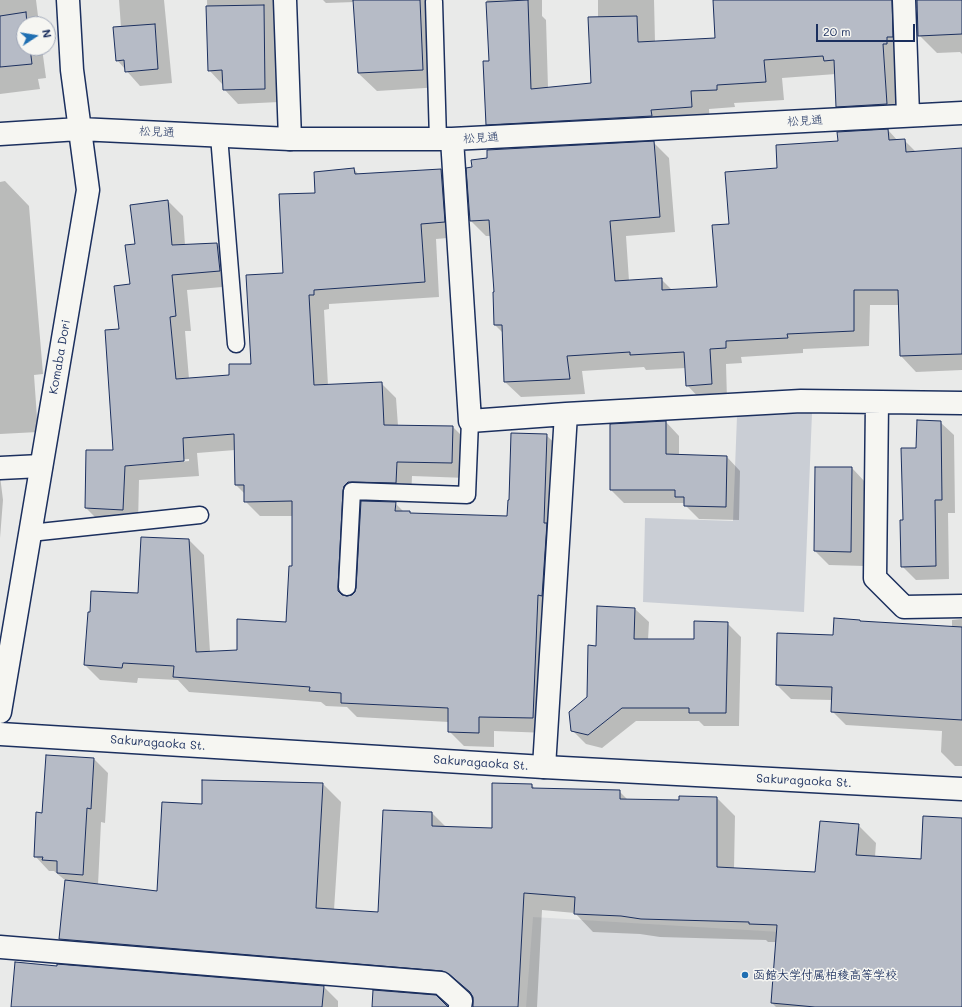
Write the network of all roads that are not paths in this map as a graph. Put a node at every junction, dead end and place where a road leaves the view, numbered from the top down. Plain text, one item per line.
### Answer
1 (68, 0) edge
2 (285, 0) edge
3 (904, 0) edge
4 (434, 2) dead end
5 (962, 114) edge
6 (908, 115) junction
7 (79, 129) junction
8 (0, 134) edge
9 (219, 136) junction
10 (290, 139) junction
11 (445, 139) junction
12 (236, 344) dead end
13 (878, 402) junction
14 (962, 403) edge
15 (566, 414) junction
16 (470, 421) junction
17 (41, 466) junction
18 (0, 468) edge
19 (200, 515) dead end
20 (30, 533) junction
21 (347, 587) dead end
22 (962, 606) edge
23 (0, 712) edge
24 (0, 734) edge
25 (544, 767) junction
26 (962, 789) edge
27 (0, 947) edge
28 (460, 1007) edge

1 - 7 street, Komaba Dori
2 - 10 street
3 - 6 street
4 - 11 lane
5 - 6 street, 松見通
6 - 11 street, 松見通
7 - 8 street, 松見通
7 - 9 street, 松見通
7 - 17 street, Komaba Dori
9 - 10 street, 松見通
9 - 12 lane
10 - 11 street, 松見通
11 - 16 street
13 - 14 street
13 - 15 street
13 - 22 street
15 - 16 street
15 - 25 street
16 - 21 lane
17 - 18 street
17 - 20 street, Komaba Dori
19 - 20 lane
20 - 23 street, Komaba Dori
24 - 25 street, Sakuragaoka St.
25 - 26 street, Sakuragaoka St.
27 - 28 street

